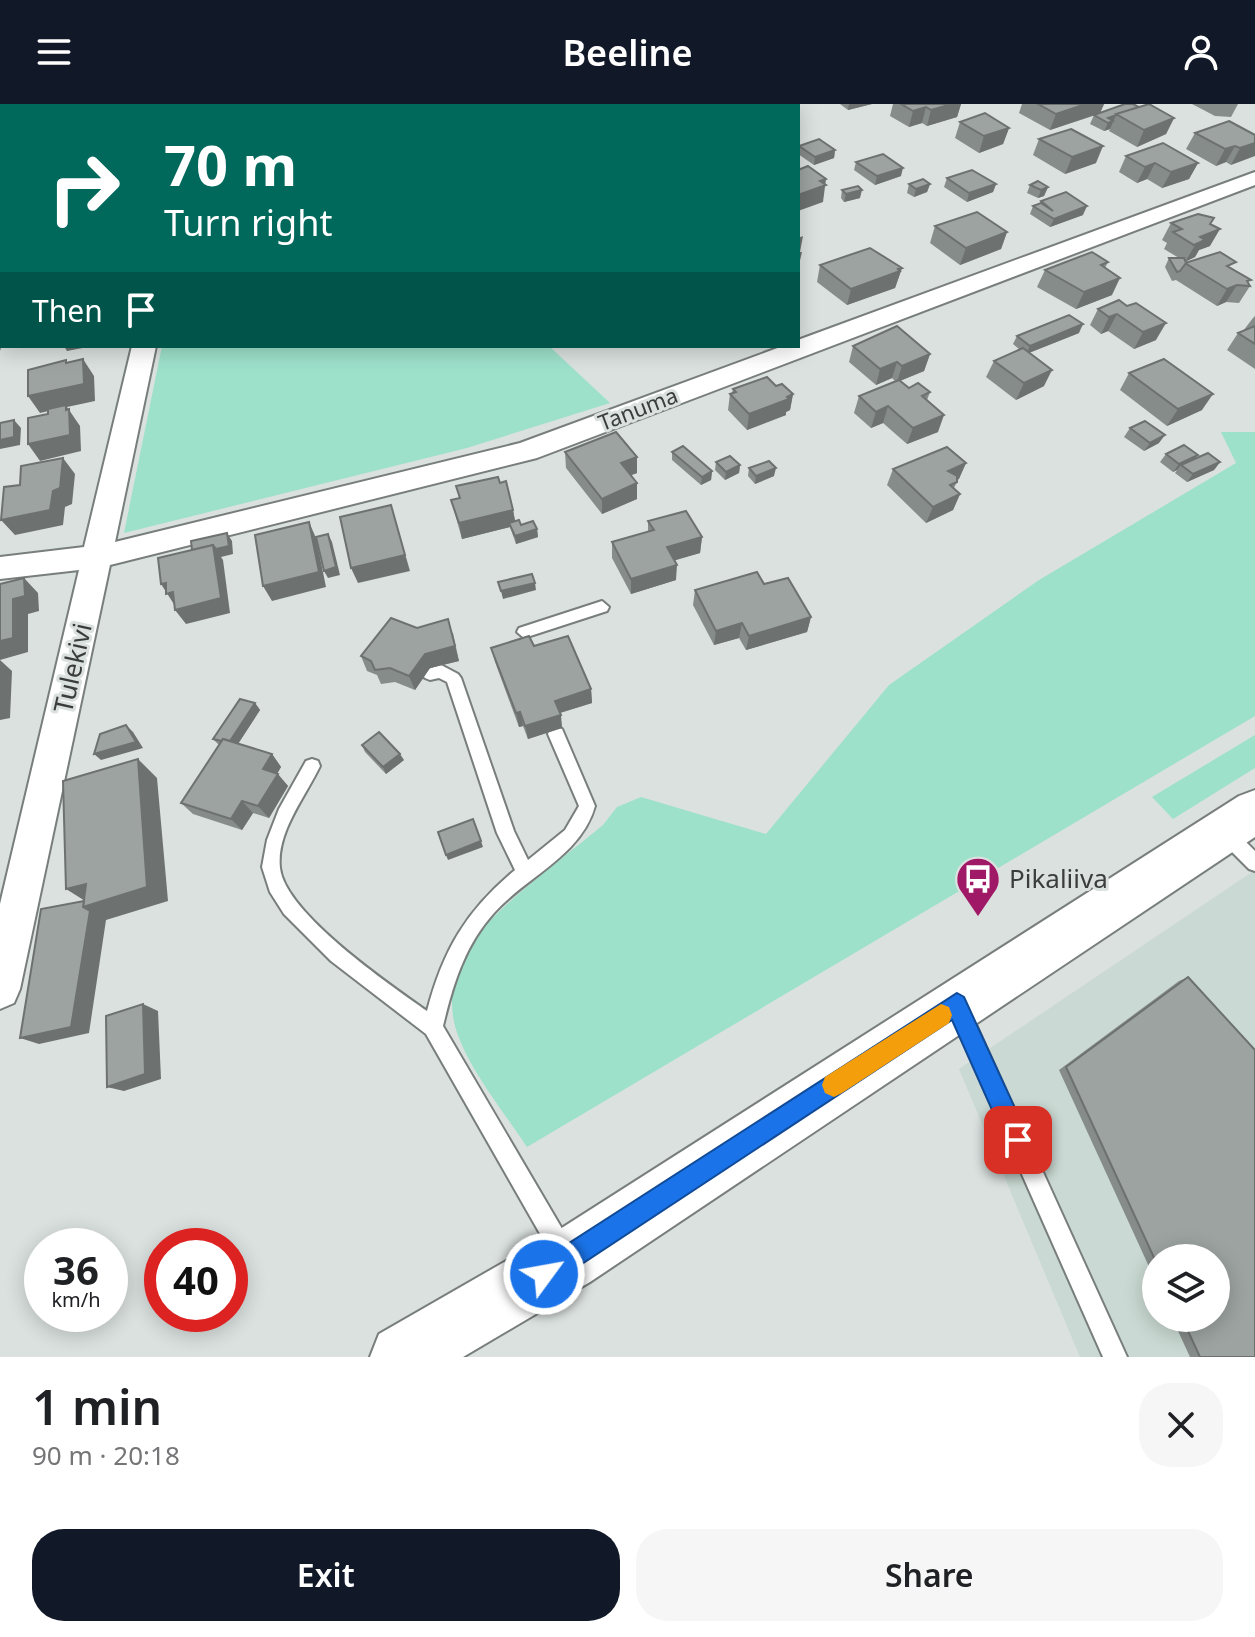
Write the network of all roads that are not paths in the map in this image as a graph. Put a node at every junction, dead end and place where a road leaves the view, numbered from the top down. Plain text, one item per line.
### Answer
1 (1255, 178) edge
2 (144, 348) edge
3 (98, 557) junction
4 (0, 568) edge
5 (602, 607) dead end
6 (524, 632) dead end
7 (430, 674) edge
8 (556, 734) edge
9 (312, 766) dead end
10 (1244, 835) edge
11 (525, 872) junction
12 (0, 989) edge
13 (957, 1004) junction
14 (433, 1027) junction
15 (568, 1260) junction
16 (417, 1353) edge
17 (1115, 1357) edge

1 - 3 street, Tanuma
2 - 3 street, Tulekivi
3 - 4 street, Tanuma
3 - 12 street, Tulekivi
5 - 6 lane
7 - 11 lane
8 - 11 lane
9 - 14 lane
10 - 13 street
11 - 14 lane
13 - 15 street
13 - 17 lane
14 - 15 lane
15 - 16 street

